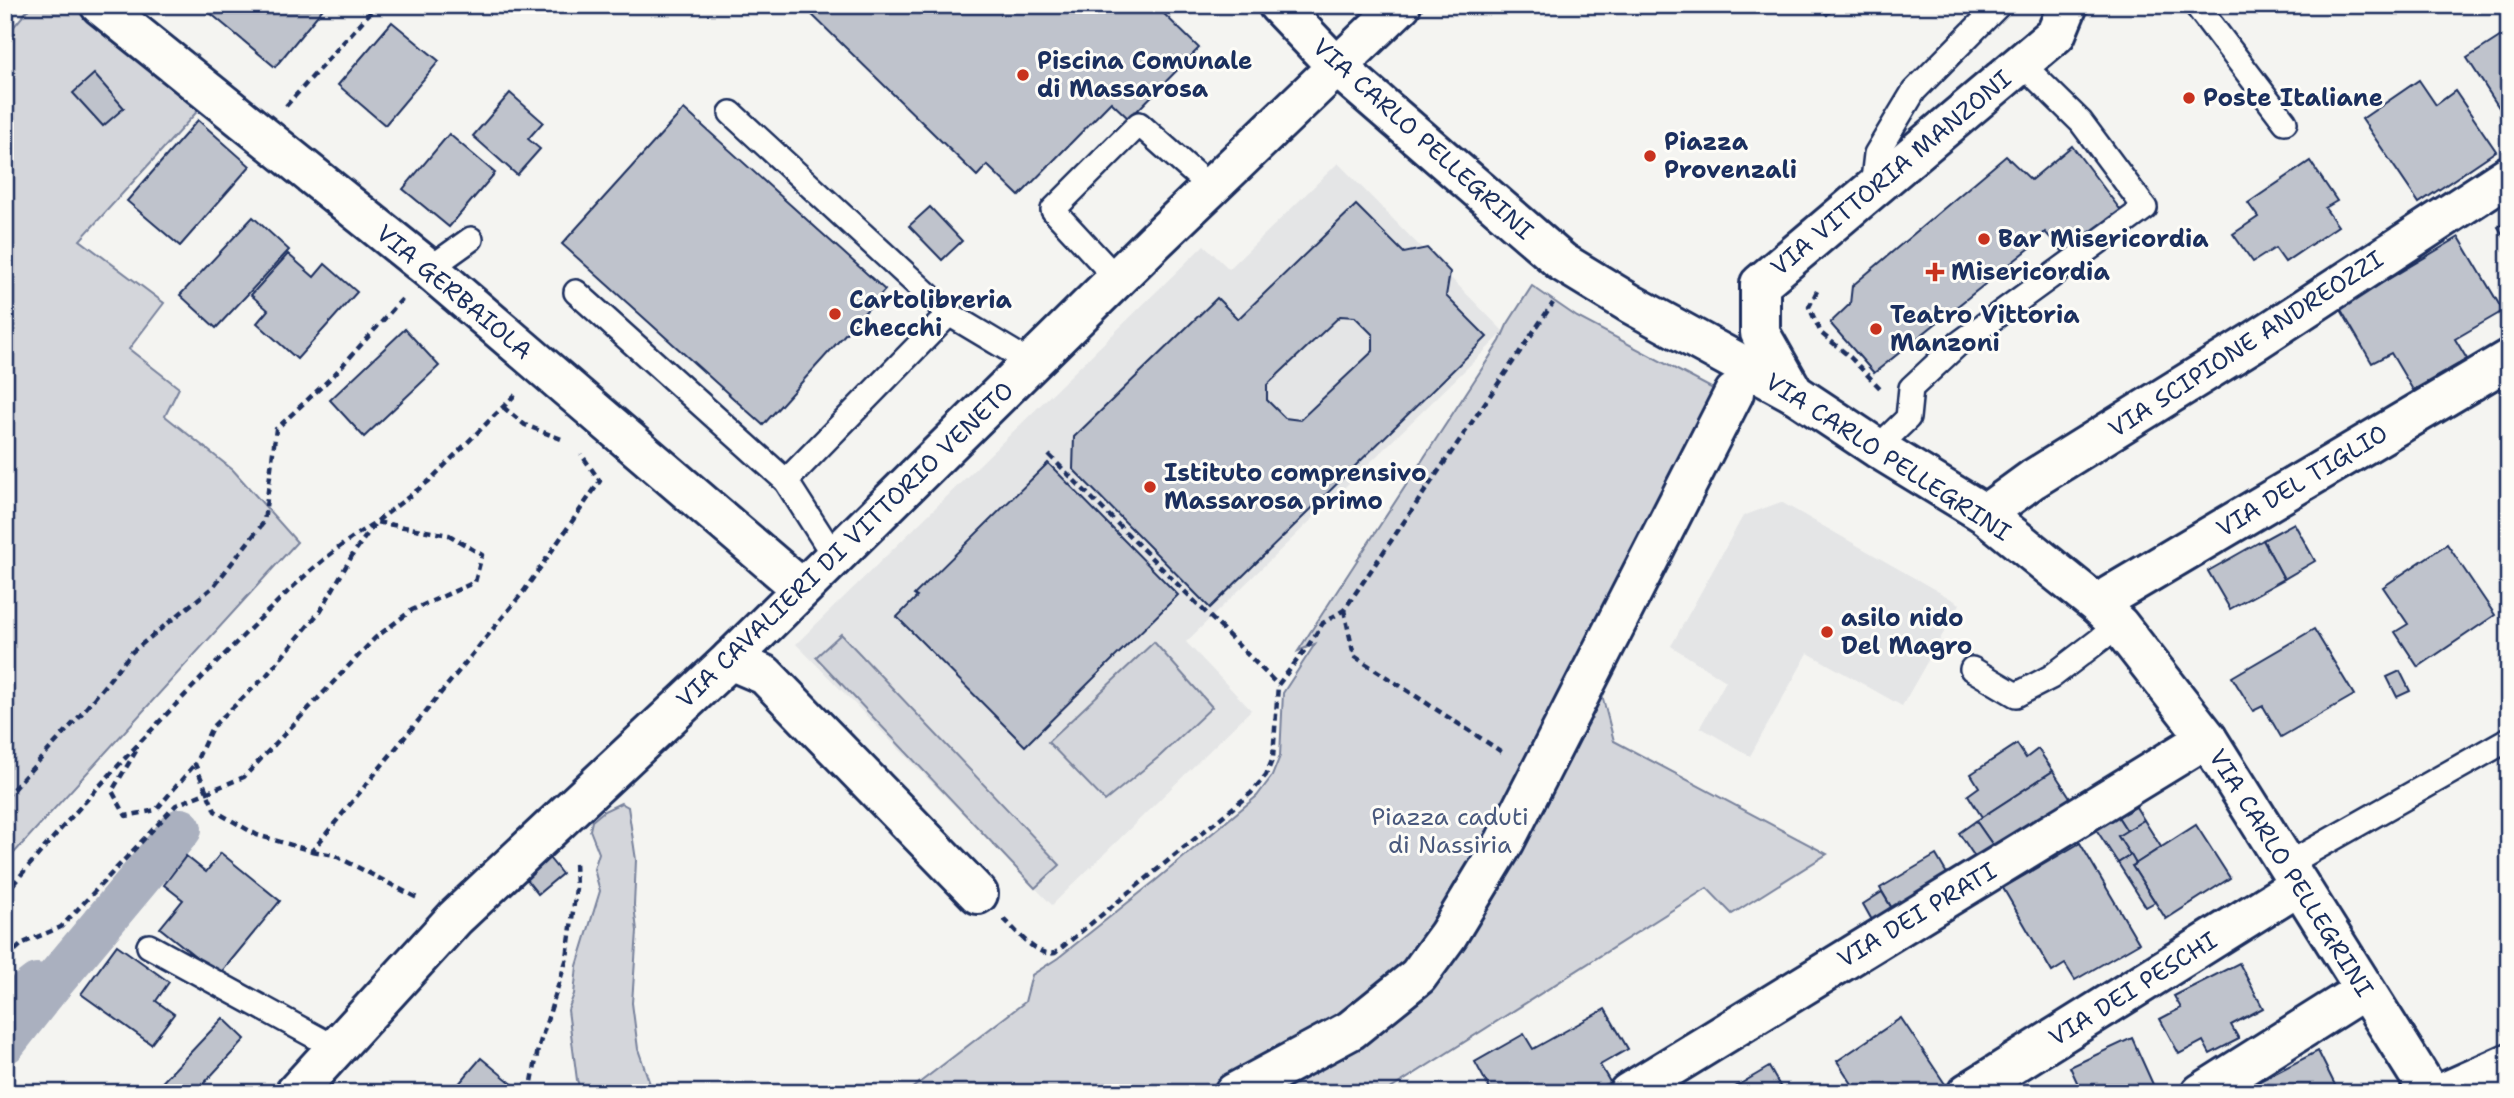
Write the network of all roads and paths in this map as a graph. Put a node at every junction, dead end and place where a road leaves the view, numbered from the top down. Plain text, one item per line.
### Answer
1 (100, 5) edge
2 (377, 5) edge
3 (1278, 5) edge
4 (1401, 5) edge
5 (1999, 5) edge
6 (2068, 5) edge
7 (2196, 5) edge
8 (2021, 63) junction
9 (1337, 67) junction
10 (731, 113) dead end
11 (2285, 122) dead end
12 (260, 134) junction
13 (2509, 175) edge
14 (1211, 188) junction
15 (1872, 189) junction
16 (471, 239) dead end
17 (429, 269) junction
18 (1117, 279) junction
19 (1820, 285) dead end
20 (576, 292) dead end
21 (1559, 294) dead end
22 (949, 314) junction
23 (2509, 359) edge
24 (1031, 362) junction
25 (541, 365) junction
26 (1872, 379) dead end
27 (1734, 393) dead end
28 (1794, 393) junction
29 (503, 407) junction
30 (572, 443) dead end
31 (1877, 448) junction
32 (579, 452) dead end
33 (1049, 455) dead end
34 (786, 481) junction
35 (1985, 514) junction
36 (376, 522) junction
37 (834, 556) junction
38 (802, 588) junction
39 (1343, 611) junction
40 (2109, 615) junction
41 (730, 660) junction
42 (1972, 669) dead end
43 (1278, 685) junction
44 (2207, 738) junction
45 (2509, 739) edge
46 (142, 741) junction
47 (195, 764) junction
48 (1539, 774) junction
49 (207, 792) junction
50 (5, 798) edge
51 (559, 820) junction
52 (312, 850) junction
53 (2292, 875) junction
54 (5, 894) edge
55 (978, 894) joint
56 (455, 918) junction
57 (149, 946) dead end
58 (5, 960) edge
59 (2364, 990) junction
60 (336, 1048) junction
61 (2509, 1063) edge
62 (295, 1093) edge
63 (530, 1093) edge
64 (1234, 1093) edge
65 (1628, 1093) edge
66 (1967, 1093) edge
67 (2201, 1093) edge
68 (2430, 1093) edge
69 (2442, 1093) edge

1 - 12 street, VIA GERBAIOLA
2 - 12 path
3 - 9 street, VIA CARLO PELLEGRINI
4 - 9 street, VIA CAVALIERI DI VITTORIO VENETO
5 - 15 lane
6 - 8 street, VIA VITTORIA MANZONI
7 - 11 lane
8 - 15 street, VIA VITTORIA MANZONI
8 - 31 lane
9 - 14 street, VIA CAVALIERI DI VITTORIO VENETO
9 - 28 street, VIA CARLO PELLEGRINI
10 - 22 lane
12 - 17 street, VIA GERBAIOLA
13 - 35 street, VIA SCIPIONE ANDREOZZI
14 - 18 street, VIA CAVALIERI DI VITTORIO VENETO
14 - 18 lane
15 - 28 street, VIA VITTORIA MANZONI
16 - 17 lane
17 - 25 street, VIA GERBAIOLA
17 - 50 path
18 - 24 street, VIA CAVALIERI DI VITTORIO VENETO
19 - 26 path
20 - 34 lane
21 - 39 path
22 - 24 lane
22 - 34 lane
23 - 40 street, VIA DEL TIGLIO
24 - 37 street, VIA CAVALIERI DI VITTORIO VENETO
25 - 29 path
25 - 38 street, VIA GERBAIOLA
27 - 48 street
28 - 31 street, VIA CARLO PELLEGRINI
29 - 30 path
29 - 36 path
31 - 35 street, VIA CARLO PELLEGRINI
32 - 52 path
33 - 43 path
34 - 37 lane
35 - 40 street, VIA CARLO PELLEGRINI
36 - 46 path
36 - 47 path
36 - 49 path
37 - 38 street, VIA CAVALIERI DI VITTORIO VENETO
38 - 41 street, VIA CAVALIERI DI VITTORIO VENETO
39 - 43 path
39 - 48 path
40 - 42 lane
40 - 44 street, VIA CARLO PELLEGRINI
41 - 51 street, VIA CAVALIERI DI VITTORIO VENETO
41 - 55 street
43 - 55 path
44 - 53 street, VIA CARLO PELLEGRINI
44 - 65 street, VIA DEI PRATI
45 - 53 lane
46 - 47 path
46 - 54 path
47 - 49 path
48 - 64 street
49 - 52 path
49 - 58 path
51 - 56 street, VIA CAVALIERI DI VITTORIO VENETO
51 - 63 path
52 - 56 path
53 - 59 street, VIA CARLO PELLEGRINI
53 - 66 street, VIA DEI PESCHI
56 - 60 street, VIA CAVALIERI DI VITTORIO VENETO
57 - 60 lane
59 - 67 street
59 - 68 street, VIA CARLO PELLEGRINI
60 - 62 street, VIA CAVALIERI DI VITTORIO VENETO
61 - 69 street

